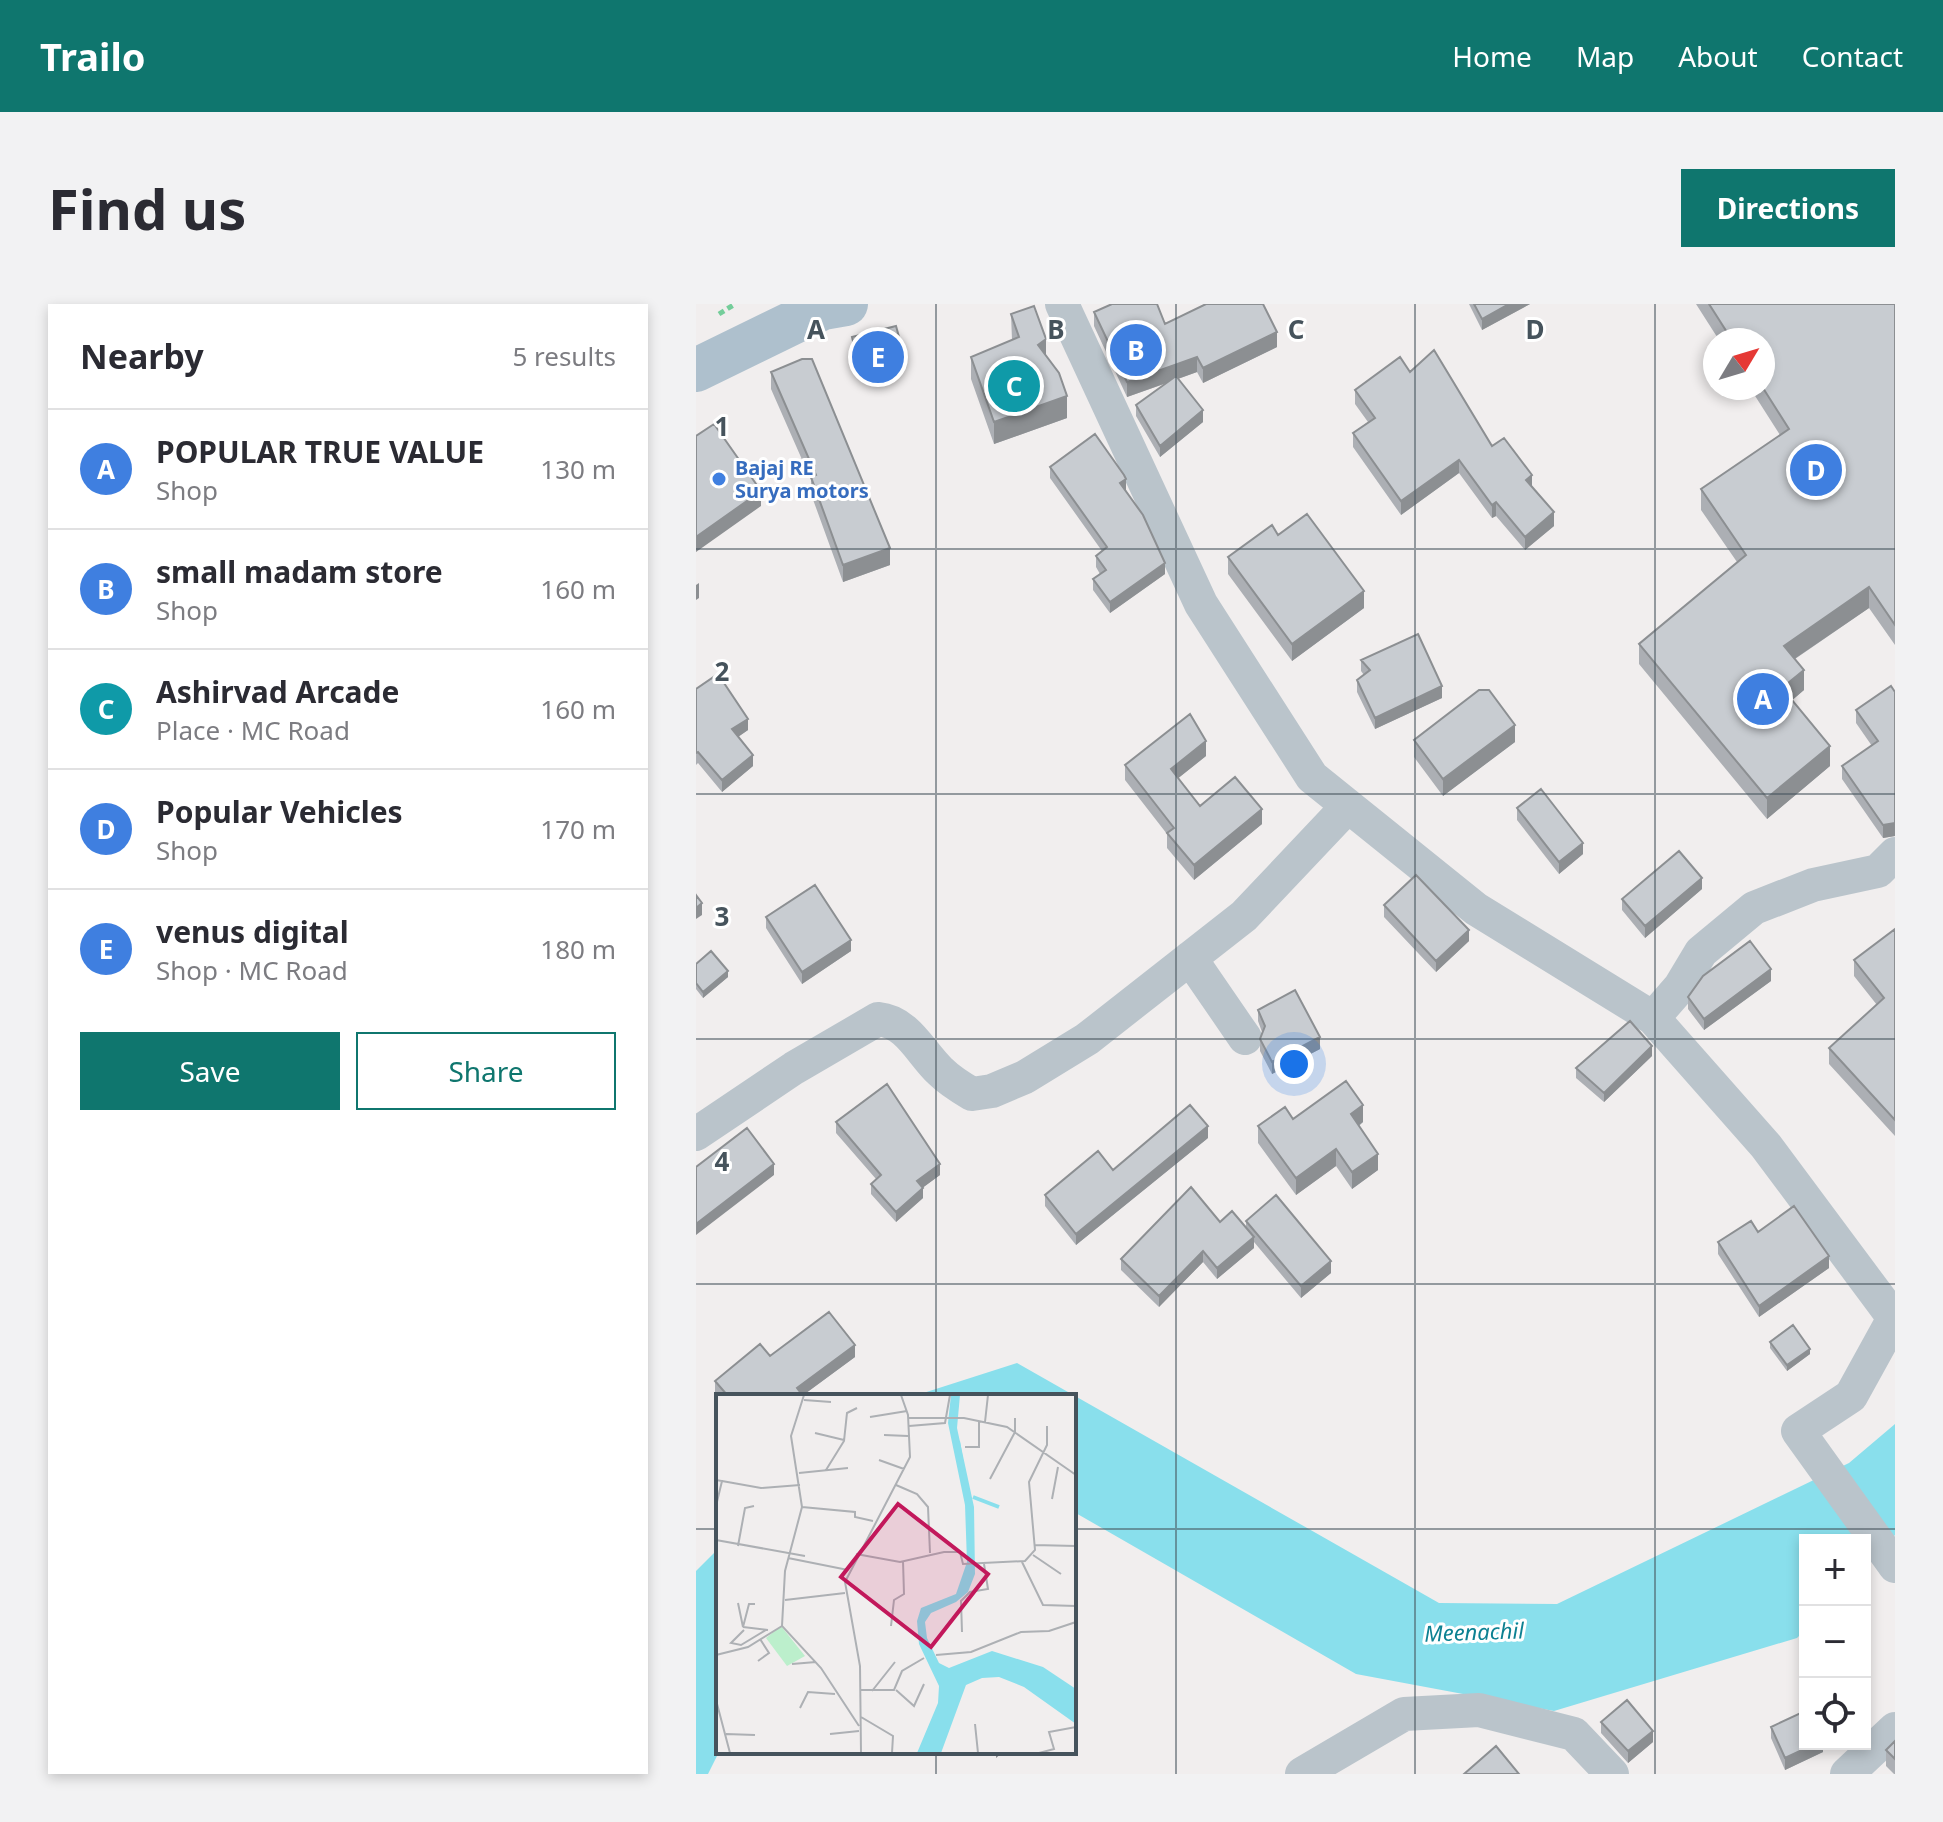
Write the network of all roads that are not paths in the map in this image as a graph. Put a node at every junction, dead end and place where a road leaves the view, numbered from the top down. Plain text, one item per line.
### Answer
1 (1062, 304) edge
2 (830, 305) edge
3 (696, 370) edge
4 (1348, 806) junction
5 (1895, 854) edge
6 (1190, 958) junction
7 (1653, 1018) junction
8 (1245, 1038) dead end
9 (696, 1134) edge
10 (1895, 1566) edge
11 (1895, 1729) edge
12 (1302, 1774) edge
13 (1612, 1774) edge
14 (1847, 1774) edge

1 - 4 street
2 - 3 main road
4 - 6 street
4 - 7 street
5 - 7 street
6 - 8 street
6 - 9 street
7 - 10 street
11 - 14 street
12 - 13 street

